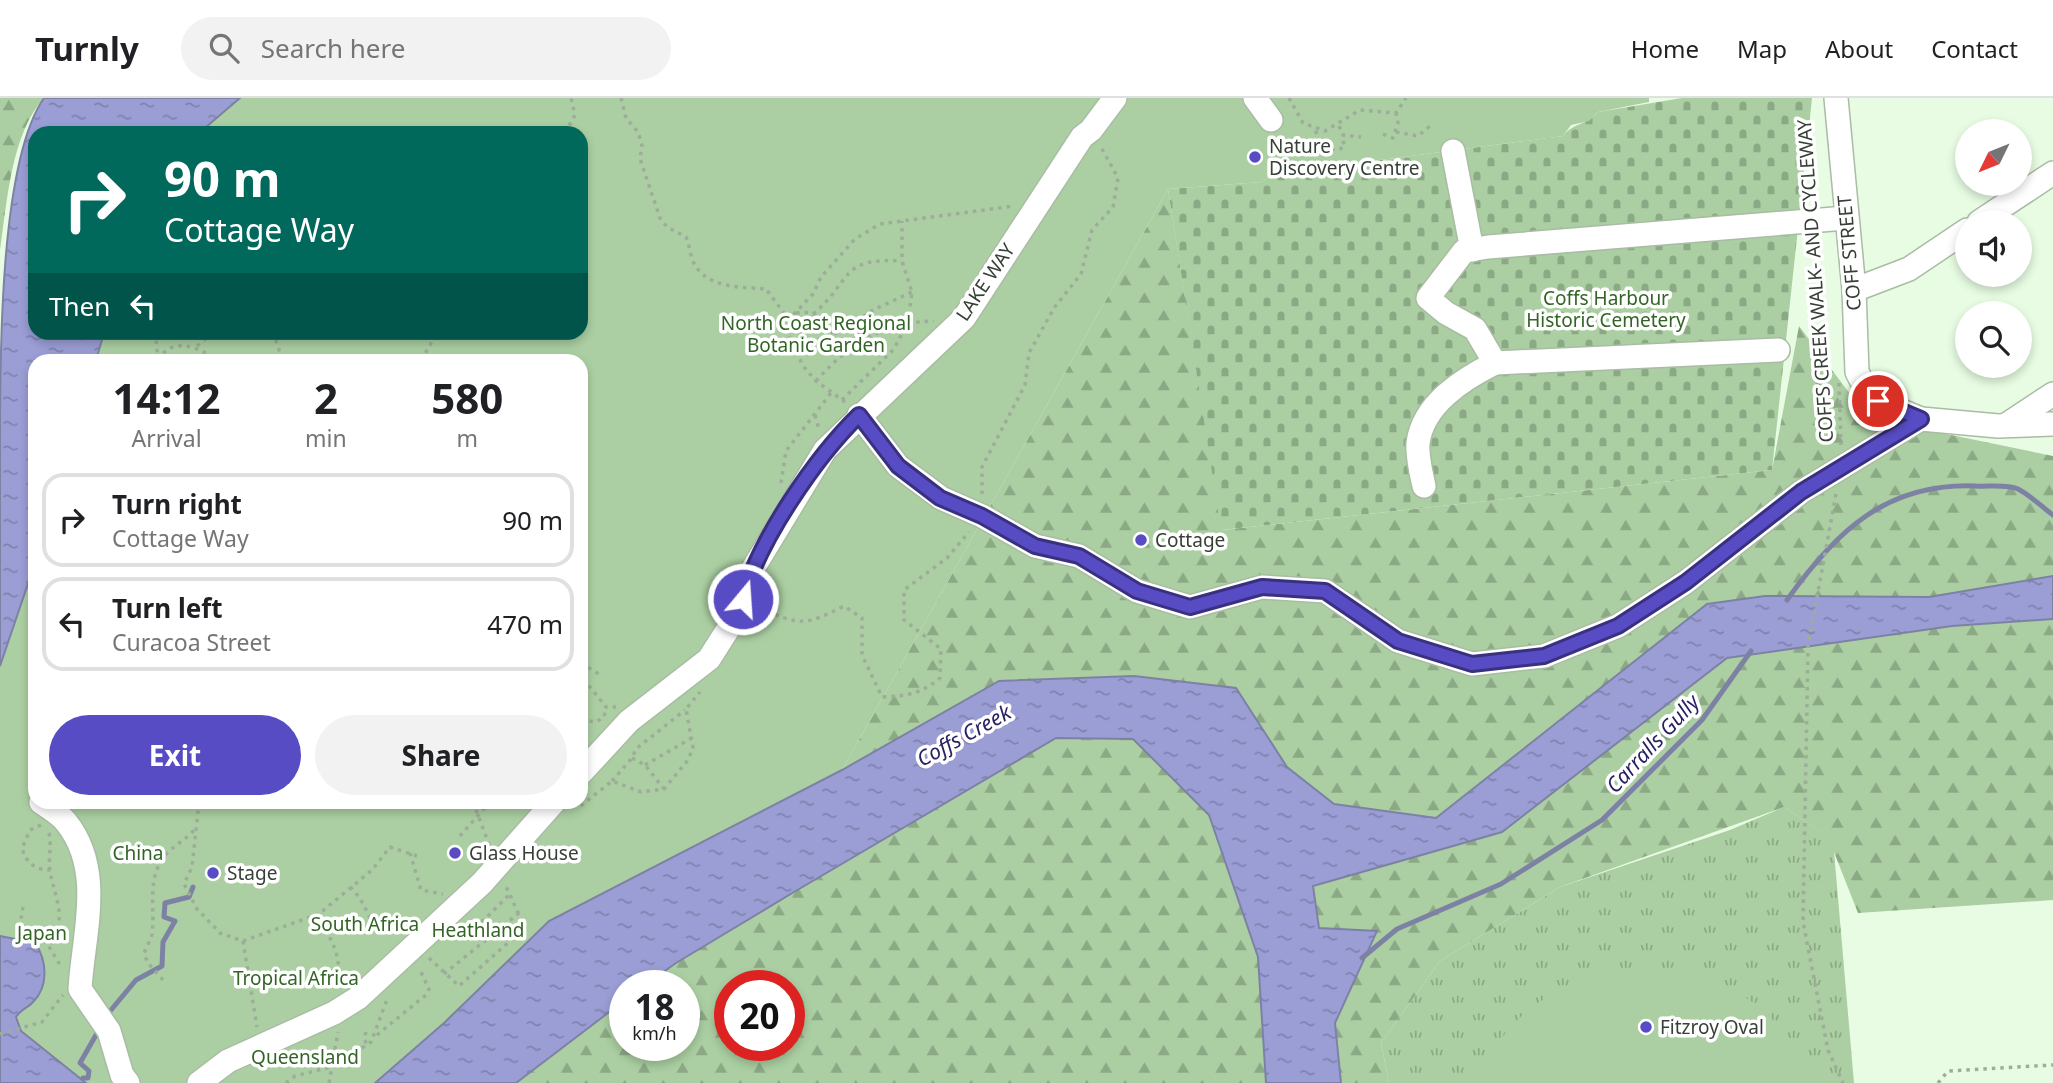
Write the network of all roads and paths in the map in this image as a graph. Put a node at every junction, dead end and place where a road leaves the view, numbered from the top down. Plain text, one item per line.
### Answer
1 (571, 98) edge
2 (621, 98) edge
3 (1115, 98) edge
4 (1255, 98) edge
5 (1289, 98) edge
6 (1406, 98) edge
7 (1840, 101) edge
8 (1396, 113) junction
9 (1271, 120) dead end
10 (569, 126) edge
11 (1339, 126) junction
12 (1430, 126) dead end
13 (1091, 130) junction
14 (1316, 130) junction
15 (1396, 132) junction
16 (1382, 134) dead end
17 (1343, 135) junction
18 (1361, 137) dead end
19 (1453, 150) dead end
20 (1307, 152) dead end
21 (1314, 152) junction
22 (2053, 173) edge
23 (1038, 202) junction
24 (1997, 210) edge
25 (1846, 218) junction
26 (902, 221) junction
27 (1955, 238) edge
28 (1472, 250) junction
29 (902, 261) junction
30 (1854, 290) junction
31 (912, 292) junction
32 (794, 314) junction
33 (813, 314) junction
34 (964, 318) junction
35 (790, 321) junction
36 (908, 322) junction
37 (832, 335) junction
38 (204, 340) edge
39 (196, 347) junction
40 (794, 348) junction
41 (1778, 350) dead end
42 (844, 351) junction
43 (166, 354) edge
44 (207, 354) edge
45 (1494, 363) junction
46 (1839, 377) dead end
47 (816, 381) junction
48 (2053, 394) edge
49 (850, 408) junction
50 (1921, 419) junction
51 (2053, 424) edge
52 (2006, 425) junction
53 (1842, 464) junction
54 (1424, 486) dead end
55 (982, 516) junction
56 (743, 599) junction
57 (588, 668) edge
58 (602, 677) dead end
59 (705, 684) dead end
60 (588, 686) edge
61 (650, 704) junction
62 (606, 707) junction
63 (686, 709) junction
64 (588, 721) edge
65 (690, 739) junction
66 (632, 758) junction
67 (588, 765) edge
68 (645, 765) junction
69 (612, 781) junction
70 (664, 789) junction
71 (588, 800) edge
72 (39, 809) edge
73 (41, 809) edge
74 (48, 809) edge
75 (198, 809) edge
76 (476, 809) edge
77 (484, 809) edge
78 (543, 809) edge
79 (478, 815) junction
80 (196, 827) junction
81 (460, 836) dead end
82 (410, 853) junction
83 (417, 856) dead end
84 (496, 858) junction
85 (50, 870) junction
86 (349, 887) junction
87 (510, 894) junction
88 (452, 896) dead end
89 (23, 907) dead end
90 (519, 913) junction
91 (318, 914) junction
92 (400, 918) dead end
93 (243, 941) junction
94 (448, 942) dead end
95 (422, 950) junction
96 (444, 974) junction
97 (163, 980) dead end
98 (80, 989) junction
99 (391, 991) dead end
100 (342, 998) junction
101 (366, 1032) dead end
102 (0, 1034) edge
103 (375, 1037) junction
104 (367, 1045) junction
105 (260, 1046) junction
106 (334, 1057) junction
107 (320, 1061) dead end
108 (2053, 1065) edge
109 (332, 1067) junction
110 (128, 1083) edge
111 (200, 1083) edge
112 (286, 1083) edge
113 (329, 1083) edge
114 (1843, 1083) edge
115 (1938, 1083) edge

1 - 10 path
2 - 35 path
3 - 13 street, LAKE WAY
4 - 9 street
5 - 14 path
6 - 8 path
7 - 25 street, COFF STREET
8 - 11 path
8 - 15 path
11 - 14 path
11 - 17 path
12 - 15 path
13 - 23 street, LAKE WAY
13 - 55 path
14 - 21 path
15 - 16 path
17 - 18 path
17 - 21 path
19 - 28 street
20 - 21 path
22 - 24 street
23 - 26 path
23 - 34 street, LAKE WAY
25 - 28 street
25 - 30 street, COFF STREET
26 - 29 path
26 - 32 path
27 - 30 street
28 - 45 street
29 - 31 path
29 - 33 path
30 - 50 street, COFF STREET
31 - 36 path
31 - 37 path
32 - 33 path
32 - 35 path
33 - 37 path
34 - 36 path
34 - 49 street, LAKE WAY
35 - 40 path
36 - 42 path
36 - 49 path
37 - 40 path
37 - 42 path
38 - 39 path
39 - 43 path
39 - 44 path
40 - 47 path
41 - 45 street
42 - 47 path
45 - 54 street
46 - 53 path, COFFS CREEK WALK- AND CYCLEWAY
47 - 49 path
48 - 52 street
49 - 55 street
49 - 56 street, LAKE WAY
50 - 52 street
50 - 53 street
51 - 52 street
53 - 55 street
53 - 114 path, COFFS CREEK WALK- AND CYCLEWAY
55 - 56 path
56 - 61 street, LAKE WAY
57 - 58 path
59 - 63 path
60 - 62 path
61 - 62 path
61 - 67 street, LAKE WAY
62 - 64 path
63 - 65 path
63 - 66 path
65 - 68 path
65 - 70 path
66 - 68 path
66 - 69 path
68 - 70 path
69 - 70 path
69 - 71 path
72 - 85 path
73 - 85 path
74 - 98 street
75 - 80 path
76 - 79 path
77 - 79 path
78 - 84 street
79 - 81 path
79 - 84 path
80 - 93 path
80 - 97 path
82 - 83 path
82 - 86 path
82 - 88 path
84 - 87 path
84 - 95 street
85 - 89 path
86 - 91 path
86 - 92 path
87 - 90 path
87 - 94 path
90 - 96 path
90 - 96 path
91 - 93 path
91 - 100 path
93 - 105 path
95 - 96 path
95 - 100 street
95 - 103 path
98 - 102 path
98 - 110 street
99 - 103 path
100 - 105 street
100 - 106 path
101 - 104 path
103 - 104 path
104 - 109 path
105 - 111 street
106 - 107 path
106 - 109 path
108 - 115 path
109 - 112 path
109 - 113 path

